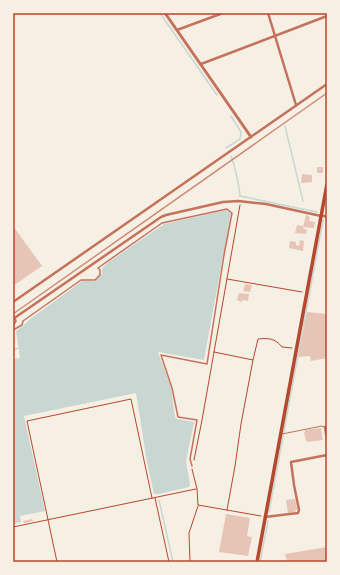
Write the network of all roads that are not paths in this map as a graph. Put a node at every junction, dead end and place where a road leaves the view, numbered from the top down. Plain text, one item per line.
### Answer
1 (166, 13) edge
2 (223, 13) edge
3 (268, 13) edge
4 (327, 16) edge
5 (177, 30) junction
6 (275, 36) junction
7 (201, 64) junction
8 (327, 84) edge
9 (296, 106) junction
10 (251, 137) junction
11 (327, 184) edge
12 (321, 215) junction
13 (327, 217) edge
14 (13, 302) edge
15 (14, 318) edge
16 (13, 326) edge
17 (13, 330) edge
18 (326, 427) edge
19 (281, 434) junction
20 (327, 440) edge
21 (327, 454) edge
22 (192, 466) road end
23 (265, 517) junction
24 (257, 562) edge

1 - 5 street
2 - 5 street
3 - 6 street
4 - 6 street
5 - 7 street
6 - 7 street
6 - 9 street
7 - 10 street
8 - 9 street
9 - 10 street
10 - 14 street
11 - 12 main road
12 - 13 street
12 - 15 street
12 - 19 main road
15 - 16 street
17 - 22 street
18 - 19 lane
18 - 20 street
19 - 23 main road
21 - 23 street
23 - 24 main road

